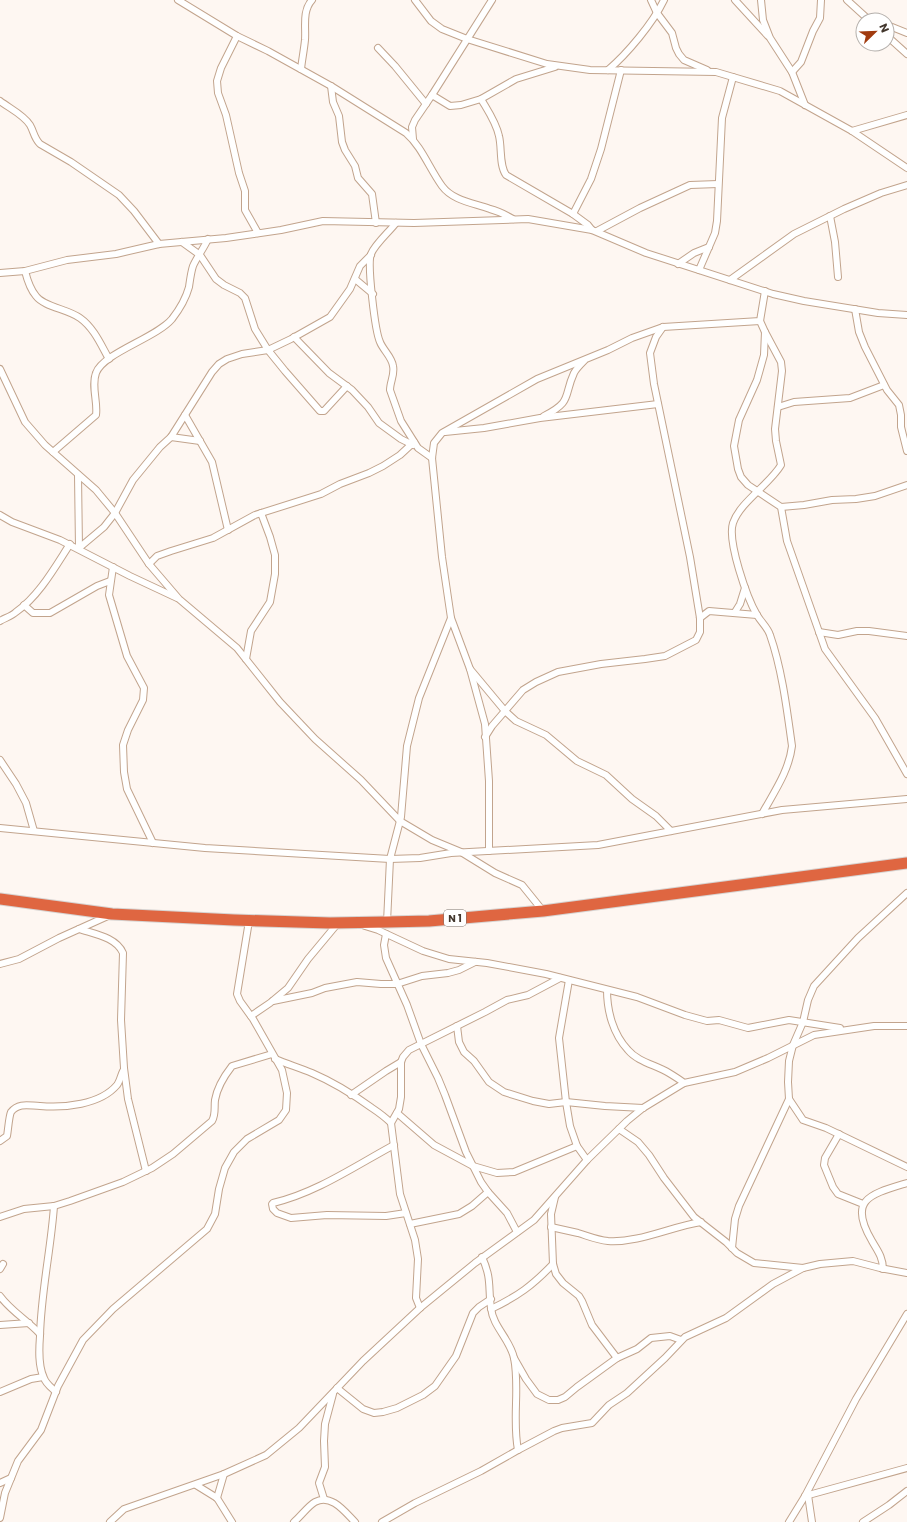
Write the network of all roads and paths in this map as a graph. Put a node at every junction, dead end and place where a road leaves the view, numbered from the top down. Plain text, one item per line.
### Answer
1 (178, 0) edge
2 (312, 0) edge
3 (415, 0) edge
4 (492, 0) edge
5 (651, 0) edge
6 (664, 0) edge
7 (735, 0) edge
8 (761, 0) edge
9 (821, 0) edge
10 (847, 0) edge
11 (861, 12) edge
12 (657, 13) junction
13 (895, 28) edge
14 (907, 33) edge
15 (237, 36) junction
16 (770, 38) junction
17 (467, 39) junction
18 (895, 43) edge
19 (378, 48) dead end
20 (907, 54) edge
21 (559, 66) junction
22 (301, 69) junction
23 (608, 70) junction
24 (621, 70) junction
25 (711, 72) junction
26 (792, 72) junction
27 (733, 77) junction
28 (330, 86) junction
29 (432, 95) junction
30 (482, 99) junction
31 (0, 101) edge
32 (426, 104) junction
33 (805, 105) junction
34 (907, 115) edge
35 (852, 131) junction
36 (413, 139) junction
37 (907, 168) edge
38 (718, 184) junction
39 (907, 185) edge
40 (573, 214) junction
41 (830, 216) junction
42 (514, 219) junction
43 (376, 223) junction
44 (396, 223) junction
45 (595, 230) junction
46 (258, 233) junction
47 (208, 240) junction
48 (182, 242) junction
49 (159, 244) junction
50 (709, 247) junction
51 (200, 255) junction
52 (371, 255) junction
53 (678, 264) junction
54 (699, 270) junction
55 (25, 271) junction
56 (0, 272) edge
57 (838, 277) dead end
58 (355, 279) junction
59 (730, 280) junction
60 (765, 291) junction
61 (373, 294) junction
62 (855, 309) junction
63 (907, 315) edge
64 (760, 321) junction
65 (663, 327) junction
66 (765, 332) junction
67 (294, 337) junction
68 (268, 350) junction
69 (109, 359) junction
70 (585, 359) junction
71 (0, 369) edge
72 (884, 385) junction
73 (347, 386) junction
74 (658, 404) junction
75 (778, 407) junction
76 (186, 415) junction
77 (540, 418) junction
78 (442, 433) junction
79 (171, 437) junction
80 (200, 441) junction
81 (412, 443) junction
82 (907, 451) edge
83 (53, 452) junction
84 (432, 458) junction
85 (78, 475) junction
86 (907, 485) edge
87 (757, 491) junction
88 (781, 507) junction
89 (115, 513) junction
90 (262, 513) junction
91 (0, 515) edge
92 (228, 530) junction
93 (70, 544) junction
94 (79, 548) junction
95 (149, 564) junction
96 (113, 567) junction
97 (110, 582) junction
98 (745, 588) junction
99 (179, 599) junction
100 (24, 606) junction
101 (735, 612) junction
102 (757, 615) junction
103 (451, 618) junction
104 (700, 618) junction
105 (0, 621) edge
106 (820, 632) junction
107 (907, 636) edge
108 (246, 659) junction
109 (470, 669) junction
110 (504, 711) junction
111 (486, 737) junction
112 (0, 760) edge
113 (907, 774) edge
114 (907, 799) edge
115 (762, 814) junction
116 (400, 821) junction
117 (0, 828) edge
118 (34, 831) junction
119 (671, 831) junction
120 (153, 843) junction
121 (489, 851) junction
122 (461, 852) junction
123 (390, 859) junction
124 (907, 863) edge
125 (907, 893) edge
126 (0, 899) edge
127 (543, 911) junction
128 (112, 914) junction
129 (249, 921) junction
130 (338, 923) junction
131 (387, 928) junction
132 (79, 929) junction
133 (475, 962) junction
134 (0, 964) edge
135 (560, 978) junction
136 (569, 980) junction
137 (397, 984) junction
138 (606, 990) junction
139 (273, 1001) junction
140 (251, 1016) junction
141 (803, 1022) junction
142 (456, 1026) junction
143 (907, 1026) edge
144 (846, 1030) junction
145 (421, 1044) junction
146 (793, 1045) junction
147 (273, 1056) junction
148 (401, 1062) junction
149 (124, 1068) junction
150 (684, 1083) junction
151 (352, 1095) junction
152 (789, 1099) junction
153 (566, 1102) junction
154 (623, 1108) junction
155 (643, 1108) junction
156 (397, 1113) junction
157 (627, 1121) junction
158 (391, 1123) junction
159 (619, 1129) junction
160 (839, 1134) junction
161 (0, 1141) edge
162 (394, 1145) junction
163 (576, 1146) junction
164 (587, 1160) junction
165 (473, 1166) junction
166 (907, 1167) edge
167 (146, 1171) junction
168 (907, 1183) edge
169 (488, 1192) junction
170 (555, 1195) junction
171 (863, 1204) junction
172 (54, 1206) junction
173 (406, 1213) junction
174 (0, 1217) edge
175 (701, 1222) junction
176 (410, 1224) junction
177 (551, 1227) junction
178 (517, 1232) junction
179 (732, 1248) junction
180 (482, 1258) junction
181 (553, 1264) junction
182 (803, 1268) junction
183 (883, 1269) junction
184 (907, 1273) edge
185 (0, 1296) edge
186 (491, 1299) junction
187 (420, 1308) junction
188 (491, 1309) junction
189 (907, 1314) edge
190 (40, 1320) junction
191 (30, 1324) junction
192 (0, 1325) edge
193 (40, 1334) junction
194 (681, 1340) junction
195 (514, 1358) junction
196 (617, 1358) junction
197 (43, 1377) junction
198 (335, 1390) junction
199 (0, 1392) edge
200 (56, 1392) junction
201 (518, 1450) junction
202 (907, 1468) edge
203 (224, 1474) junction
204 (11, 1478) junction
205 (0, 1483) edge
206 (196, 1485) junction
207 (907, 1491) edge
208 (807, 1496) junction
209 (217, 1498) junction
210 (324, 1499) junction
211 (0, 1518) edge
212 (110, 1522) edge
213 (232, 1522) edge
214 (294, 1522) edge
215 (355, 1522) edge
216 (382, 1522) edge
217 (789, 1522) edge
218 (812, 1522) edge
219 (863, 1522) edge

1 - 15 street
2 - 22 street
3 - 17 street
4 - 17 street
5 - 12 street
6 - 12 street
7 - 16 street
8 - 16 street
9 - 26 street
10 - 11 street
12 - 23 street
12 - 25 street
13 - 14 street
15 - 22 street
15 - 46 street
16 - 26 street
17 - 21 street
17 - 29 street
18 - 20 street
19 - 32 street
21 - 23 street
21 - 30 street
22 - 28 street
23 - 24 street
24 - 25 street
24 - 40 street
25 - 27 street
26 - 33 street
27 - 33 street
27 - 38 street
28 - 36 street
28 - 43 street
29 - 30 street
29 - 32 street
30 - 40 street
31 - 49 street
32 - 36 street
33 - 35 street
34 - 35 street
35 - 37 street
36 - 42 street
38 - 45 street
38 - 50 street
39 - 41 street
40 - 45 street
41 - 57 street
41 - 59 street
42 - 44 street
42 - 45 street
43 - 44 street
43 - 46 street
44 - 52 street
45 - 53 street
46 - 47 street
47 - 48 street
47 - 51 street
48 - 49 street
48 - 51 street
49 - 55 street
50 - 53 street
50 - 54 street
51 - 68 street
51 - 69 street
52 - 58 street
52 - 61 street
53 - 54 street
54 - 59 street
55 - 56 street
55 - 69 street
58 - 61 street
58 - 67 street
59 - 60 street
60 - 62 street
60 - 64 street
61 - 81 street
62 - 63 street
62 - 72 street
64 - 65 street
64 - 66 street
65 - 70 street
65 - 74 street
66 - 75 street
66 - 87 street
67 - 68 street
67 - 73 street
68 - 73 street
68 - 76 street
69 - 83 street
70 - 77 street
70 - 78 street
71 - 83 street
72 - 75 street
72 - 82 street
73 - 81 street
74 - 77 street
74 - 104 street
75 - 87 street
76 - 79 street
76 - 80 street
77 - 78 street
78 - 84 street
79 - 80 street
79 - 89 street
80 - 92 street
81 - 84 street
81 - 90 street
83 - 85 street
84 - 103 street
85 - 89 street
85 - 94 street
86 - 88 street
87 - 88 street
87 - 98 street
88 - 106 street
89 - 94 street
89 - 95 street
90 - 92 street
90 - 108 street
91 - 93 street
92 - 95 street
93 - 94 street
93 - 100 street
94 - 96 street
95 - 99 street
96 - 97 street
96 - 99 street
97 - 100 street
97 - 120 street
98 - 101 street
98 - 102 street
99 - 108 street
100 - 105 street
101 - 102 street
101 - 104 street
102 - 115 street
103 - 109 street
103 - 116 street
104 - 110 street
106 - 107 street
106 - 113 street
108 - 116 street
109 - 110 street
109 - 111 street
110 - 111 street
110 - 119 street
111 - 121 street
112 - 118 street
114 - 115 street
115 - 119 street
116 - 122 street
116 - 123 street
117 - 118 street
118 - 120 street
119 - 121 street
120 - 123 street
121 - 122 street
122 - 123 street
122 - 127 street
123 - 131 street
124 - 127 highway, N 1
125 - 141 street
126 - 128 highway, N 1
127 - 131 highway, N 1
128 - 129 highway, N 1
128 - 132 street
129 - 130 highway, N 1
129 - 140 street
130 - 131 highway, N 1
130 - 139 street
131 - 133 street
131 - 137 street
132 - 134 street
132 - 149 street
133 - 135 street
133 - 137 street
135 - 136 street
135 - 142 street
136 - 138 street
136 - 153 street
137 - 139 street
137 - 145 street
138 - 141 street
138 - 150 street
139 - 140 street
140 - 147 street
141 - 144 street
141 - 146 street
142 - 145 street
142 - 153 street
143 - 144 street
144 - 146 street
145 - 148 street
145 - 165 street
146 - 150 street
146 - 152 street
147 - 151 street
147 - 167 street
147 - 200 street
148 - 151 street
148 - 156 street
149 - 161 street
149 - 167 street
150 - 155 street
151 - 158 street
152 - 160 street
152 - 179 street
153 - 154 street
153 - 163 street
154 - 155 street
154 - 157 street
155 - 157 street
156 - 158 street
156 - 165 street
157 - 159 street
158 - 162 street
159 - 164 street
159 - 175 street
160 - 166 street
160 - 171 street
162 - 173 street
162 - 173 street
163 - 164 street
163 - 165 street
164 - 170 street
165 - 169 street
167 - 172 street
168 - 171 street
169 - 176 street
169 - 178 street
170 - 177 street
170 - 178 street
171 - 183 street
172 - 174 street
172 - 190 street
173 - 176 street
175 - 177 street
175 - 179 street
176 - 187 street
177 - 181 street
178 - 180 street
179 - 182 street
180 - 186 street
180 - 187 street
181 - 188 street
181 - 196 street
182 - 183 street
182 - 194 street
183 - 184 street
185 - 191 street
186 - 188 street
186 - 198 street
187 - 198 street
188 - 195 street
189 - 208 street
190 - 191 street
190 - 193 street
191 - 192 street
191 - 193 street
193 - 197 street
194 - 196 street
194 - 201 street
195 - 196 street
195 - 201 street
197 - 199 street
197 - 200 street
198 - 203 street
198 - 210 street
200 - 204 street
201 - 216 street
202 - 208 street
203 - 206 street
203 - 209 street
204 - 205 street
204 - 211 street
206 - 209 street
206 - 212 street
207 - 219 street
208 - 217 street
208 - 218 street
209 - 213 street
210 - 214 street
210 - 215 street

